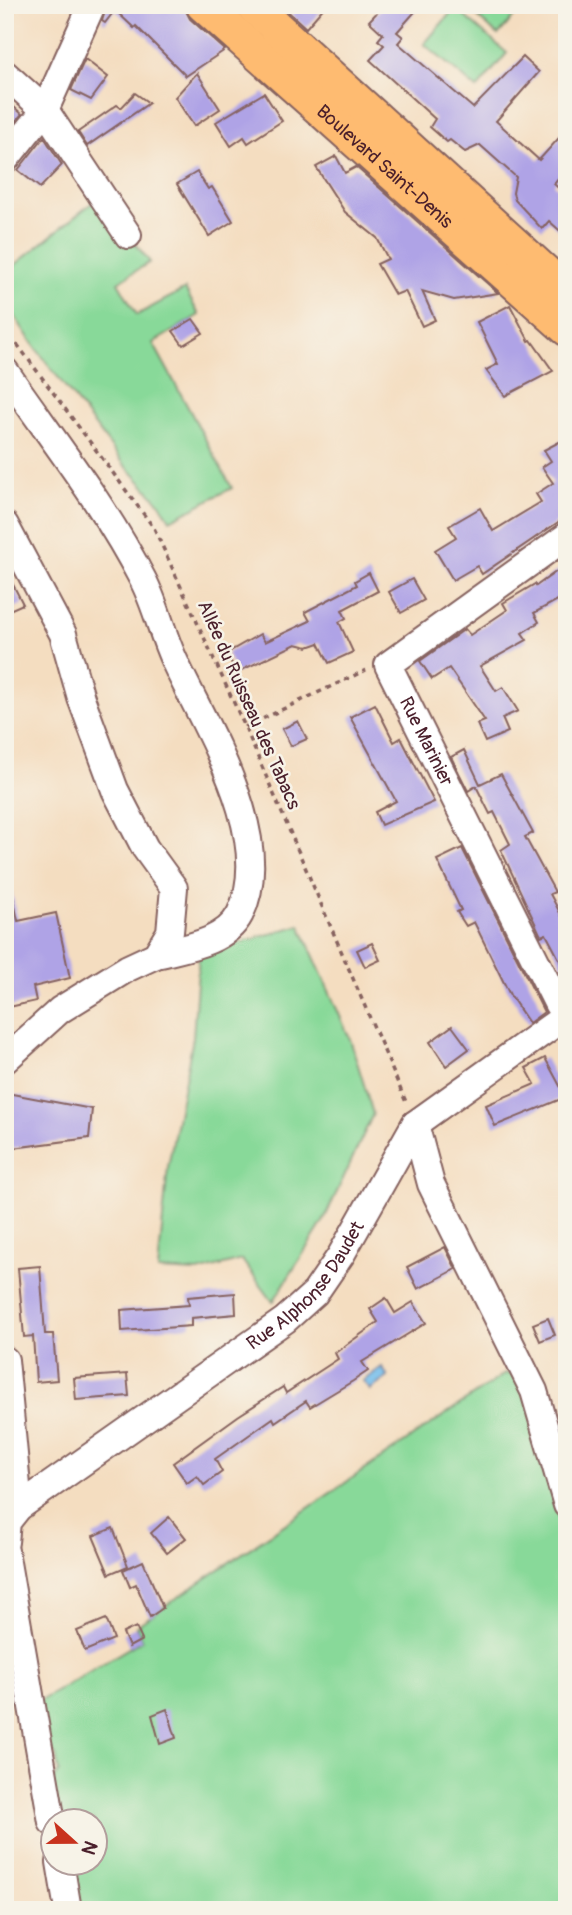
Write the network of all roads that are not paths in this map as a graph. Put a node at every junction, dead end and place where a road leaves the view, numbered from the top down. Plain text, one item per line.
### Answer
1 (92, 5) edge
2 (251, 5) edge
3 (211, 8) edge
4 (5, 74) edge
5 (45, 110) junction
6 (5, 160) edge
7 (128, 235) dead end
8 (567, 292) edge
9 (567, 329) edge
10 (5, 371) edge
11 (5, 525) edge
12 (567, 536) edge
13 (156, 955) junction
14 (567, 1013) edge
15 (5, 1059) edge
16 (415, 1124) junction
17 (5, 1360) edge
18 (567, 1505) edge
19 (10, 1524) edge
20 (5, 1551) edge
21 (49, 1806) edge
22 (62, 1876) edge
23 (68, 1910) edge

1 - 5 street
2 - 8 main road, Boulevard Saint-Denis
3 - 9 main road, Boulevard Saint-Denis
4 - 5 street
5 - 6 street
5 - 7 street
10 - 13 street
11 - 13 street
12 - 14 street, Rue Marinier
13 - 15 street
14 - 16 street, Rue Alphonse Daudet
16 - 18 street
16 - 19 street, Rue Alphonse Daudet
17 - 19 street
20 - 21 street
22 - 23 street

